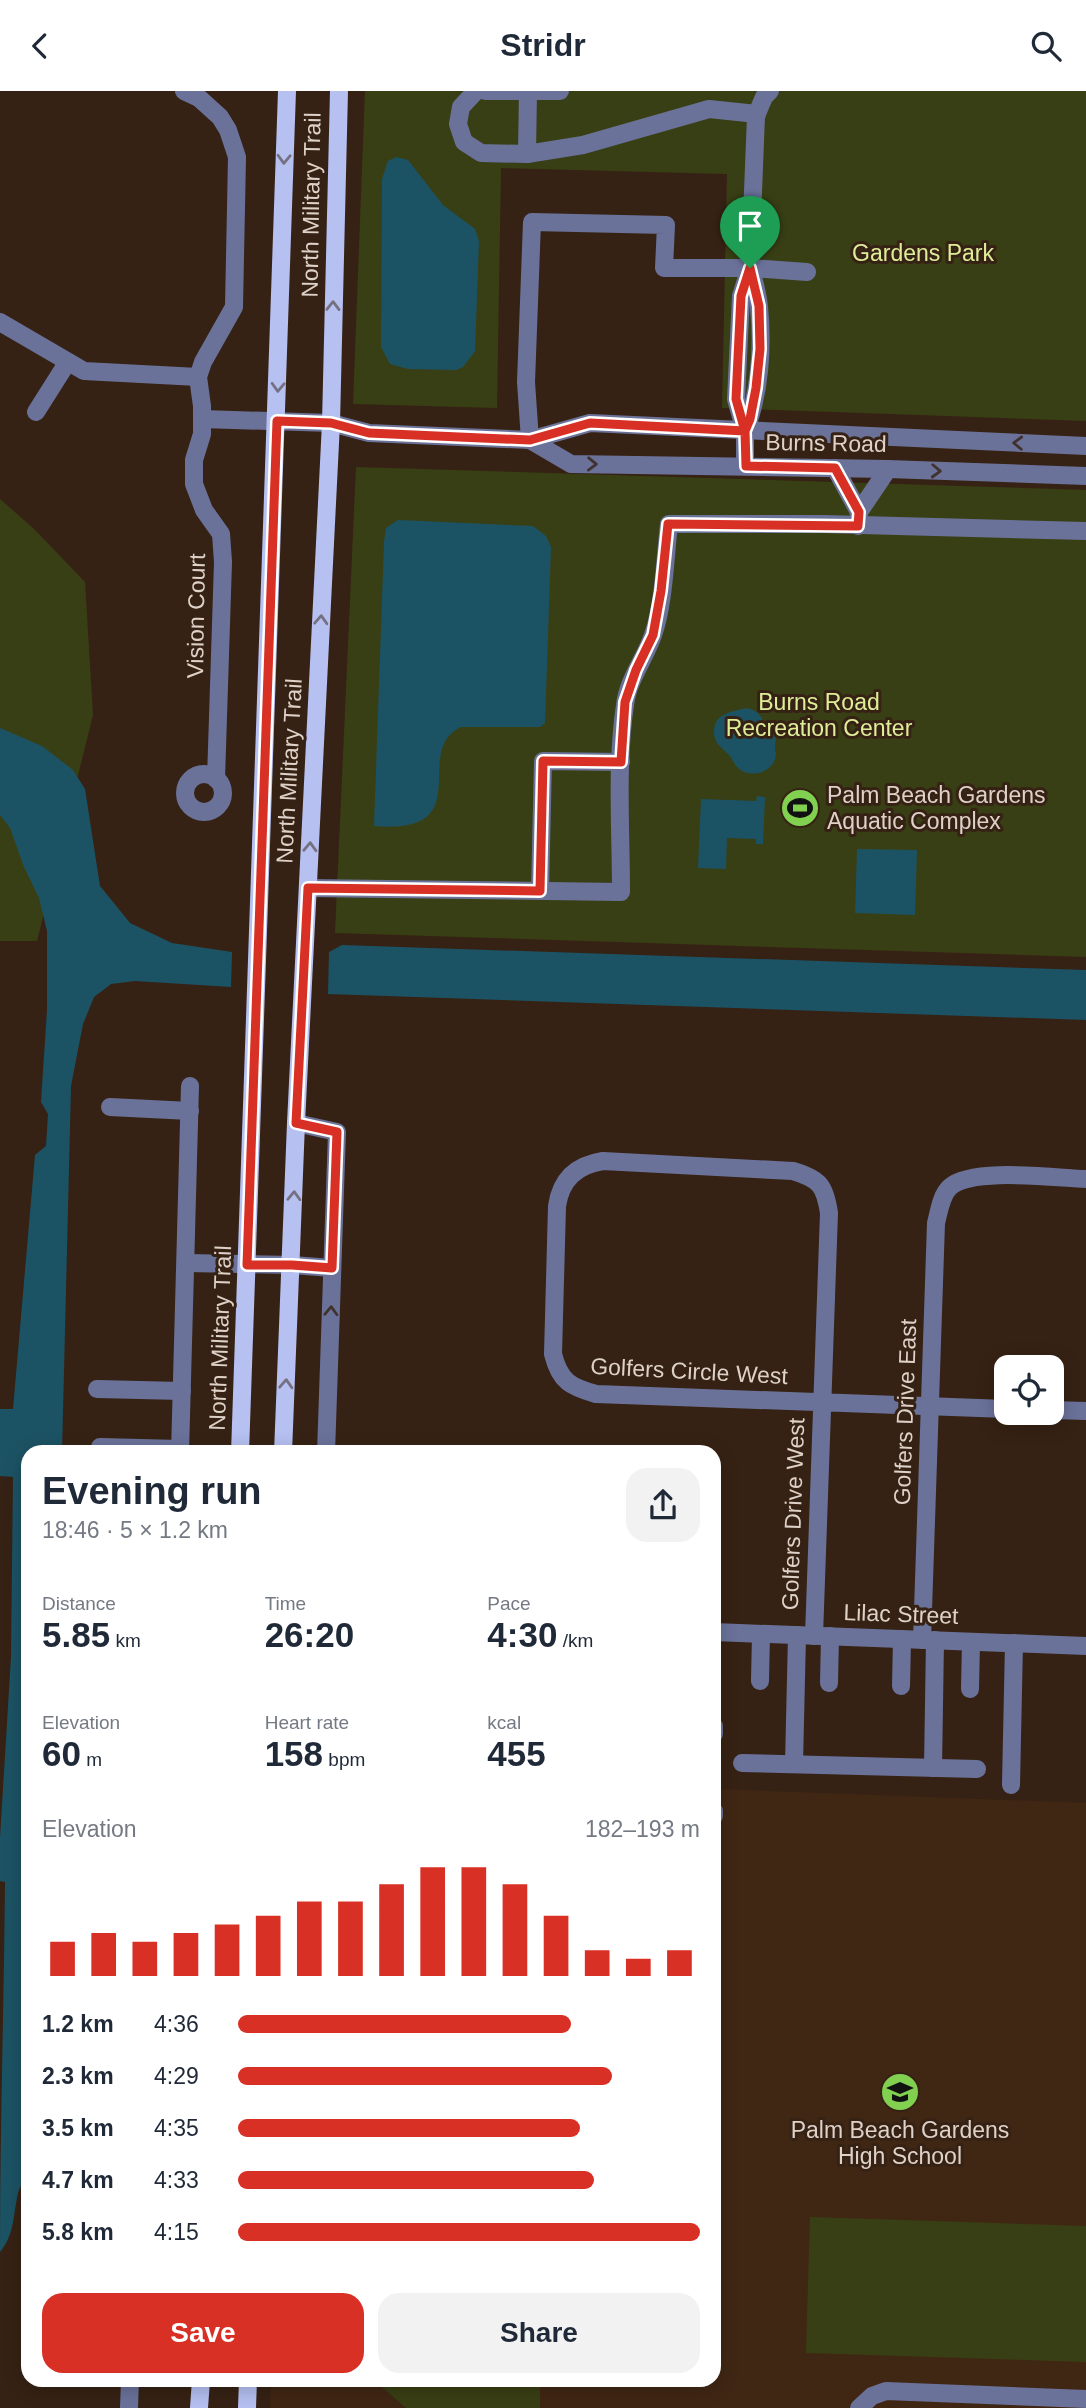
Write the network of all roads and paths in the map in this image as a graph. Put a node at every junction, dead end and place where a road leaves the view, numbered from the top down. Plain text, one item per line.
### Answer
1 (184, 91) edge
2 (287, 91) edge
3 (339, 91) edge
4 (476, 91) edge
5 (485, 91) edge
6 (560, 91) edge
7 (770, 91) edge
8 (528, 92) edge
9 (757, 114) junction
10 (527, 154) junction
11 (750, 268) junction
12 (807, 272) dead end
13 (0, 322) edge
14 (67, 363) junction
15 (198, 377) junction
16 (36, 412) dead end
17 (202, 419) junction
18 (277, 421) junction
19 (331, 423) junction
20 (745, 431) junction
21 (530, 440) junction
22 (1086, 446) edge
23 (746, 466) junction
24 (835, 468) junction
25 (888, 469) junction
26 (1086, 476) edge
27 (859, 519) junction
28 (1086, 531) edge
29 (621, 762) junction
30 (216, 779) dead end
31 (308, 888) junction
32 (540, 891) junction
33 (190, 1086) dead end
34 (110, 1107) dead end
35 (190, 1111) junction
36 (296, 1123) junction
37 (1086, 1179) edge
38 (821, 1185) joint
39 (186, 1263) junction
40 (247, 1265) junction
41 (292, 1265) junction
42 (332, 1268) junction
43 (97, 1389) dead end
44 (182, 1391) junction
45 (821, 1403) junction
46 (930, 1406) junction
47 (994, 1409) edge
48 (1064, 1410) edge
49 (1086, 1411) edge
50 (180, 1445) edge
51 (240, 1445) edge
52 (283, 1445) edge
53 (326, 1445) edge
54 (721, 1632) edge
55 (761, 1634) junction
56 (814, 1636) junction
57 (902, 1639) junction
58 (928, 1640) junction
59 (971, 1642) junction
60 (1014, 1643) junction
61 (1086, 1646) edge
62 (760, 1681) dead end
63 (829, 1683) dead end
64 (901, 1686) dead end
65 (970, 1689) dead end
66 (742, 1763) dead end
67 (794, 1764) junction
68 (933, 1768) junction
69 (977, 1769) dead end
70 (1011, 1785) dead end
71 (130, 2387) edge
72 (201, 2387) edge
73 (248, 2387) edge
74 (1086, 2399) edge
75 (129, 2408) edge
76 (200, 2408) edge
77 (247, 2408) edge
78 (859, 2408) edge

1 - 15 street
2 -> 18 main road, North Military Trail
19 -> 3 main road, North Military Trail
4 - 10 street
5 - 8 street
6 - 8 street
7 - 9 street
8 - 10 street
9 - 10 street
9 - 11 street
11 - 12 street
11 - 20 street
11 - 21 street
13 - 14 street
14 - 15 street
14 - 16 street
15 - 17 street, Vision Court
17 - 18 street, Burns Road
17 - 30 street, Vision Court
18 - 19 street, Burns Road
18 - 40 main road, North Military Trail
19 - 21 street, Burns Road
31 -> 19 main road, North Military Trail
20 - 21 street, Burns Road
22 -> 20 street, Burns Road
20 - 23 street
21 -> 23 street, Burns Road
23 - 24 street, Burns Road
24 - 25 street, Burns Road
24 - 27 street
25 -> 26 street, Burns Road
25 - 27 street
27 - 28 street
27 - 29 street
29 - 32 street
29 - 32 street
31 - 32 street
31 - 36 main road, North Military Trail
33 - 35 street
34 - 35 street
35 - 39 street
41 -> 36 main road, North Military Trail
36 - 42 street
37 - 46 street, Golfers Drive East
38 - 45 street, Golfers Drive West
38 - 45 street, Golfers Circle West
39 - 40 street
39 - 44 street
40 - 41 street
40 - 51 main road, North Military Trail
41 - 42 street
52 -> 41 main road, North Military Trail
53 -> 42 street
43 - 44 street
44 - 50 street
45 - 46 street, Golfers Circle West
45 - 56 street, Golfers Drive West
46 - 47 street, Golfers Circle West
46 - 58 street, Golfers Drive East
48 - 49 street
54 - 55 street, Lilac Street
55 - 56 street, Lilac Street
55 - 62 street
56 - 57 street, Lilac Street
56 - 63 street
56 - 67 street
57 - 58 street, Lilac Street
57 - 64 street
58 - 59 street, Lilac Street
58 - 68 street, Golfers Drive East
59 - 60 street, Lilac Street
59 - 65 street
60 - 61 street, Lilac Street
60 - 70 street
66 - 67 street
67 - 68 street
68 - 69 street
71 - 75 street
72 - 76 main road
73 - 77 main road
74 - 78 street

